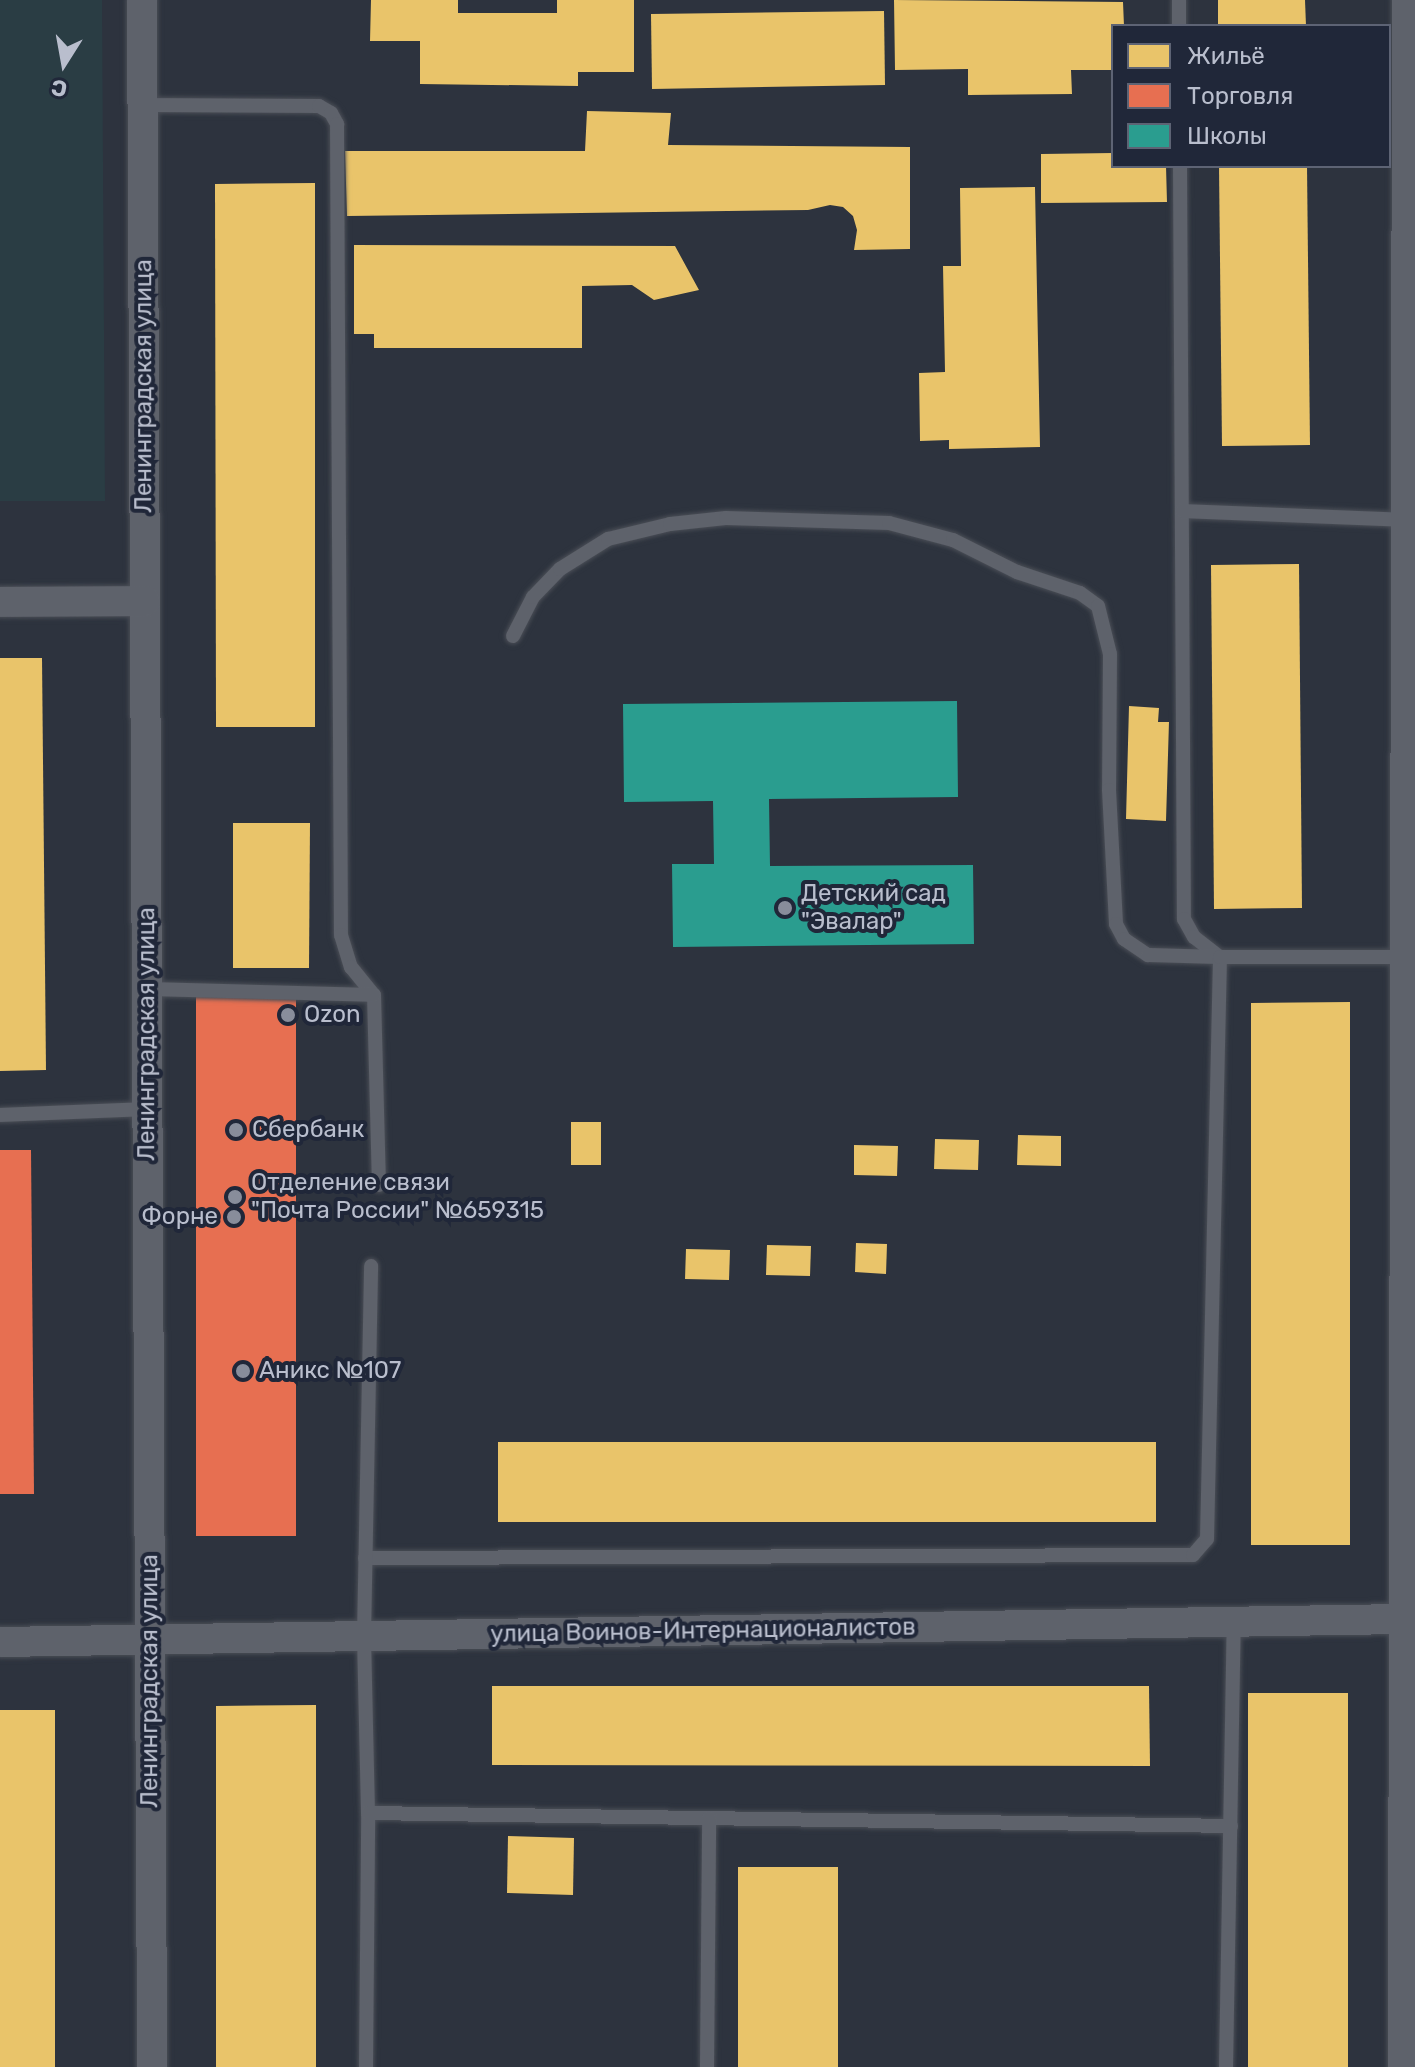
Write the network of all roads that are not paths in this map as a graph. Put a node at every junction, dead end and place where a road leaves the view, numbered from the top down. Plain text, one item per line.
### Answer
1 (142, 0) edge
2 (1179, 0) edge
3 (1410, 0) edge
4 (1179, 24) edge
5 (142, 105) junction
6 (1180, 168) edge
7 (1182, 511) junction
8 (1408, 520) junction
9 (145, 601) junction
10 (0, 602) edge
11 (513, 636) dead end
12 (1220, 957) junction
13 (1407, 957) junction
14 (147, 989) junction
15 (374, 995) junction
16 (147, 1109) junction
17 (0, 1115) edge
18 (379, 1185) dead end
19 (371, 1266) dead end
20 (365, 1558) junction
21 (1406, 1619) junction
22 (1234, 1622) junction
23 (364, 1636) junction
24 (150, 1639) junction
25 (0, 1642) edge
26 (368, 1813) junction
27 (709, 1818) junction
28 (1231, 1826) junction
29 (152, 2067) edge
30 (366, 2067) edge
31 (707, 2067) edge
32 (1226, 2067) edge
33 (1406, 2067) edge

1 - 5 street, Ленинградская улица
2 - 4 lane
3 - 8 street
5 - 9 street, Ленинградская улица
5 - 15 lane
6 - 7 lane
7 - 8 lane
7 - 12 lane
8 - 13 street
9 - 10 street
9 - 14 street, Ленинградская улица
11 - 12 lane
12 - 13 lane
12 - 20 lane
13 - 21 street
14 - 15 lane
14 - 16 street, Ленинградская улица
15 - 18 lane
16 - 17 lane
16 - 24 street, Ленинградская улица
19 - 20 lane
20 - 23 lane
21 - 22 street, улица Воинов-Интернационалистов
21 - 33 street
22 - 23 street, улица Воинов-Интернационалистов
22 - 28 lane
23 - 24 street, улица Воинов-Интернационалистов
23 - 26 lane
24 - 25 street, улица Воинов-Интернационалистов
24 - 29 street, Ленинградская улица
26 - 27 lane
26 - 30 lane
27 - 28 lane
27 - 31 lane
28 - 32 lane

